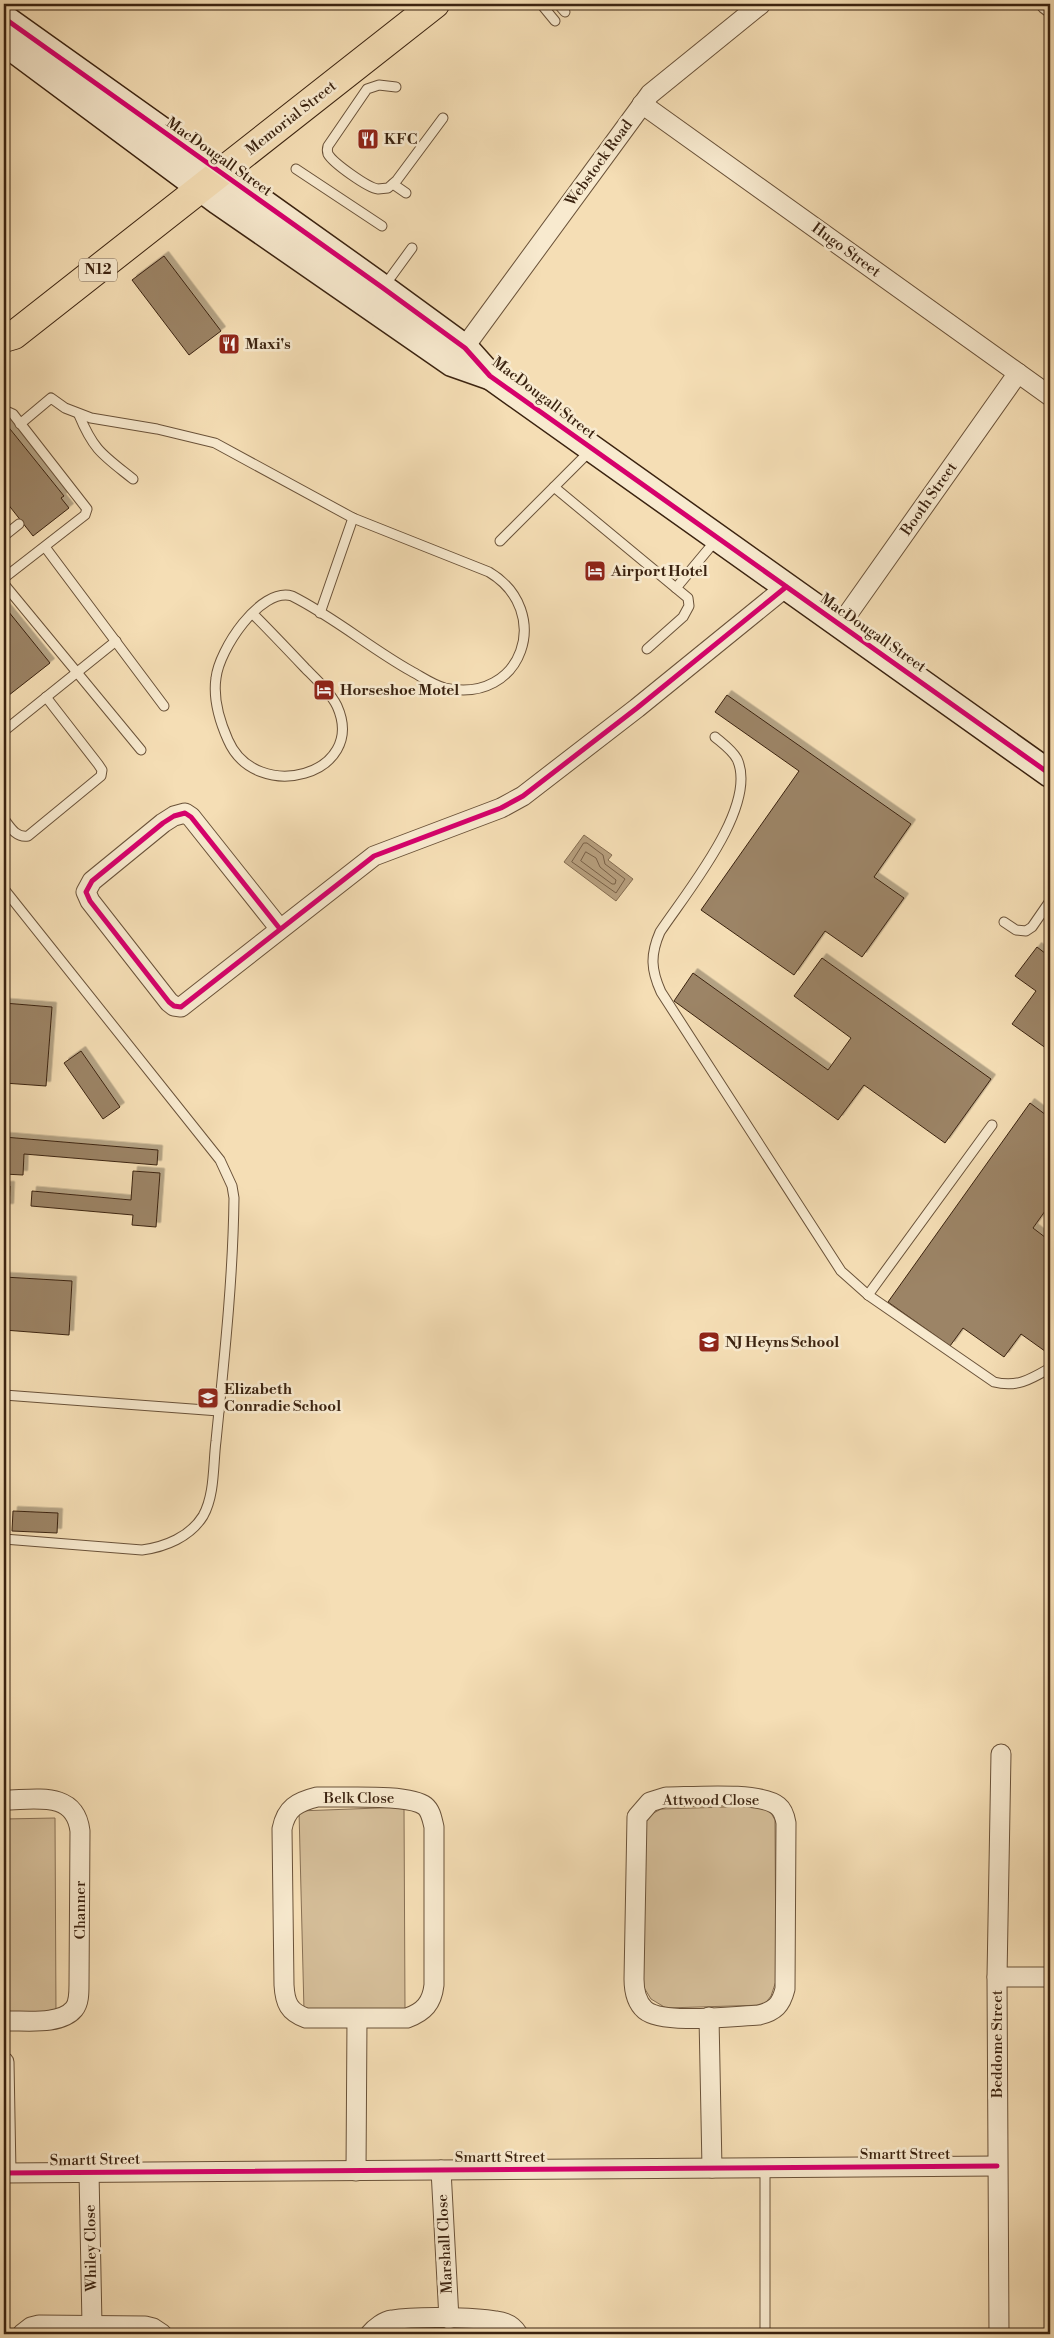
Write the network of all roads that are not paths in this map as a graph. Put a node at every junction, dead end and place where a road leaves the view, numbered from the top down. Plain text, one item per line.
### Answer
1 (405, 4) edge
2 (435, 4) edge
3 (541, 4) edge
4 (558, 4) edge
5 (761, 4) edge
6 (1046, 4) edge
7 (1050, 7) edge
8 (565, 12) dead end
9 (4, 18) edge
10 (555, 21) dead end
11 (4, 42) edge
12 (396, 86) dead end
13 (642, 104) junction
14 (443, 118) dead end
15 (296, 170) dead end
16 (204, 176) junction
17 (393, 184) junction
18 (406, 193) dead end
19 (382, 226) dead end
20 (412, 248) dead end
21 (383, 288) junction
22 (4, 325) edge
23 (4, 338) edge
24 (458, 355) junction
25 (1018, 373) junction
26 (1050, 396) edge
27 (4, 410) edge
28 (79, 415) junction
29 (20, 424) junction
30 (592, 449) junction
31 (133, 478) dead end
32 (554, 487) junction
33 (353, 518) junction
34 (19, 524) dead end
35 (4, 536) edge
36 (717, 538) junction
37 (500, 542) dead end
38 (45, 547) junction
39 (4, 578) edge
40 (4, 584) edge
41 (786, 587) junction
42 (676, 588) junction
43 (320, 613) junction
44 (253, 614) junction
45 (840, 625) junction
46 (116, 641) junction
47 (647, 649) dead end
48 (78, 672) junction
49 (46, 697) junction
50 (164, 706) dead end
51 (4, 731) edge
52 (715, 737) dead end
53 (141, 750) dead end
54 (1050, 774) edge
55 (4, 819) edge
56 (4, 889) edge
57 (1050, 901) edge
58 (1004, 922) dead end
59 (280, 929) junction
60 (992, 1125) dead end
61 (868, 1295) junction
62 (1050, 1368) edge
63 (4, 1395) edge
64 (219, 1411) junction
65 (4, 1539) edge
66 (1001, 1754) dead end
67 (4, 1800) edge
68 (997, 1977) junction
69 (1050, 1977) edge
70 (709, 2017) junction
71 (356, 2019) junction
72 (4, 2021) edge
73 (4, 2062) edge
74 (997, 2166) junction
75 (712, 2168) junction
76 (765, 2168) junction
77 (441, 2170) junction
78 (356, 2171) junction
79 (89, 2172) junction
80 (5, 2173) edge
81 (449, 2319) junction
82 (92, 2325) junction
83 (22, 2334) edge
84 (162, 2334) edge
85 (370, 2334) edge
86 (518, 2334) edge
87 (765, 2334) edge
88 (999, 2334) edge

1 - 16 highway, Memorial Street / N12
2 - 16 highway, Memorial Street / N12
3 - 10 lane
4 - 8 lane
5 - 13 street, Webstock Road
6 - 7 street
9 - 16 street, MacDougall Street
11 - 16 street, MacDougall Street
12 - 17 lane
13 - 24 street, Webstock Road
13 - 25 street, Hugo Street
14 - 17 lane
15 - 19 lane
16 - 21 street, MacDougall Street
16 - 22 highway, Memorial Street / N12
16 - 23 highway, Memorial Street / N12
16 - 24 street, MacDougall Street
17 - 18 lane
20 - 21 lane
21 - 24 street, MacDougall Street
24 - 30 street, MacDougall Street
25 - 26 street, Hugo Street
25 - 45 street, Booth Street
27 - 29 lane
28 - 29 lane
28 - 31 lane
28 - 33 lane
29 - 38 lane
30 - 32 lane
30 - 36 street, MacDougall Street
32 - 37 lane
32 - 42 lane
33 - 43 lane
33 - 43 lane
34 - 35 lane
36 - 41 street, MacDougall Street
36 - 42 lane
38 - 39 lane
38 - 46 lane
40 - 48 lane
41 - 45 street, MacDougall Street
41 - 59 street
42 - 47 lane
43 - 44 lane
44 - 44 lane
45 - 54 street, MacDougall Street
46 - 48 lane
46 - 50 lane
48 - 49 lane
48 - 53 lane
49 - 51 lane
49 - 55 lane
52 - 61 lane
56 - 64 lane
57 - 58 lane
59 - 59 street
60 - 61 lane
61 - 62 lane
63 - 64 lane
64 - 65 lane
66 - 68 street, Beddome Street
67 - 72 street, Channer
68 - 69 street
68 - 74 street, Beddome Street
70 - 70 street, Attwood Close
70 - 75 street
71 - 71 street, Belk Close
71 - 78 street
73 - 80 street
74 - 76 street, Smartt Street
74 - 88 street, Beddome Street
75 - 76 street, Smartt Street
75 - 77 street, Smartt Street
76 - 87 lane
77 - 78 street, Smartt Street
77 - 81 street, Marshall Close
78 - 79 street, Smartt Street
79 - 80 street, Smartt Street
79 - 82 street, Whiley Close
81 - 85 street
81 - 86 street
82 - 83 street
82 - 84 street

